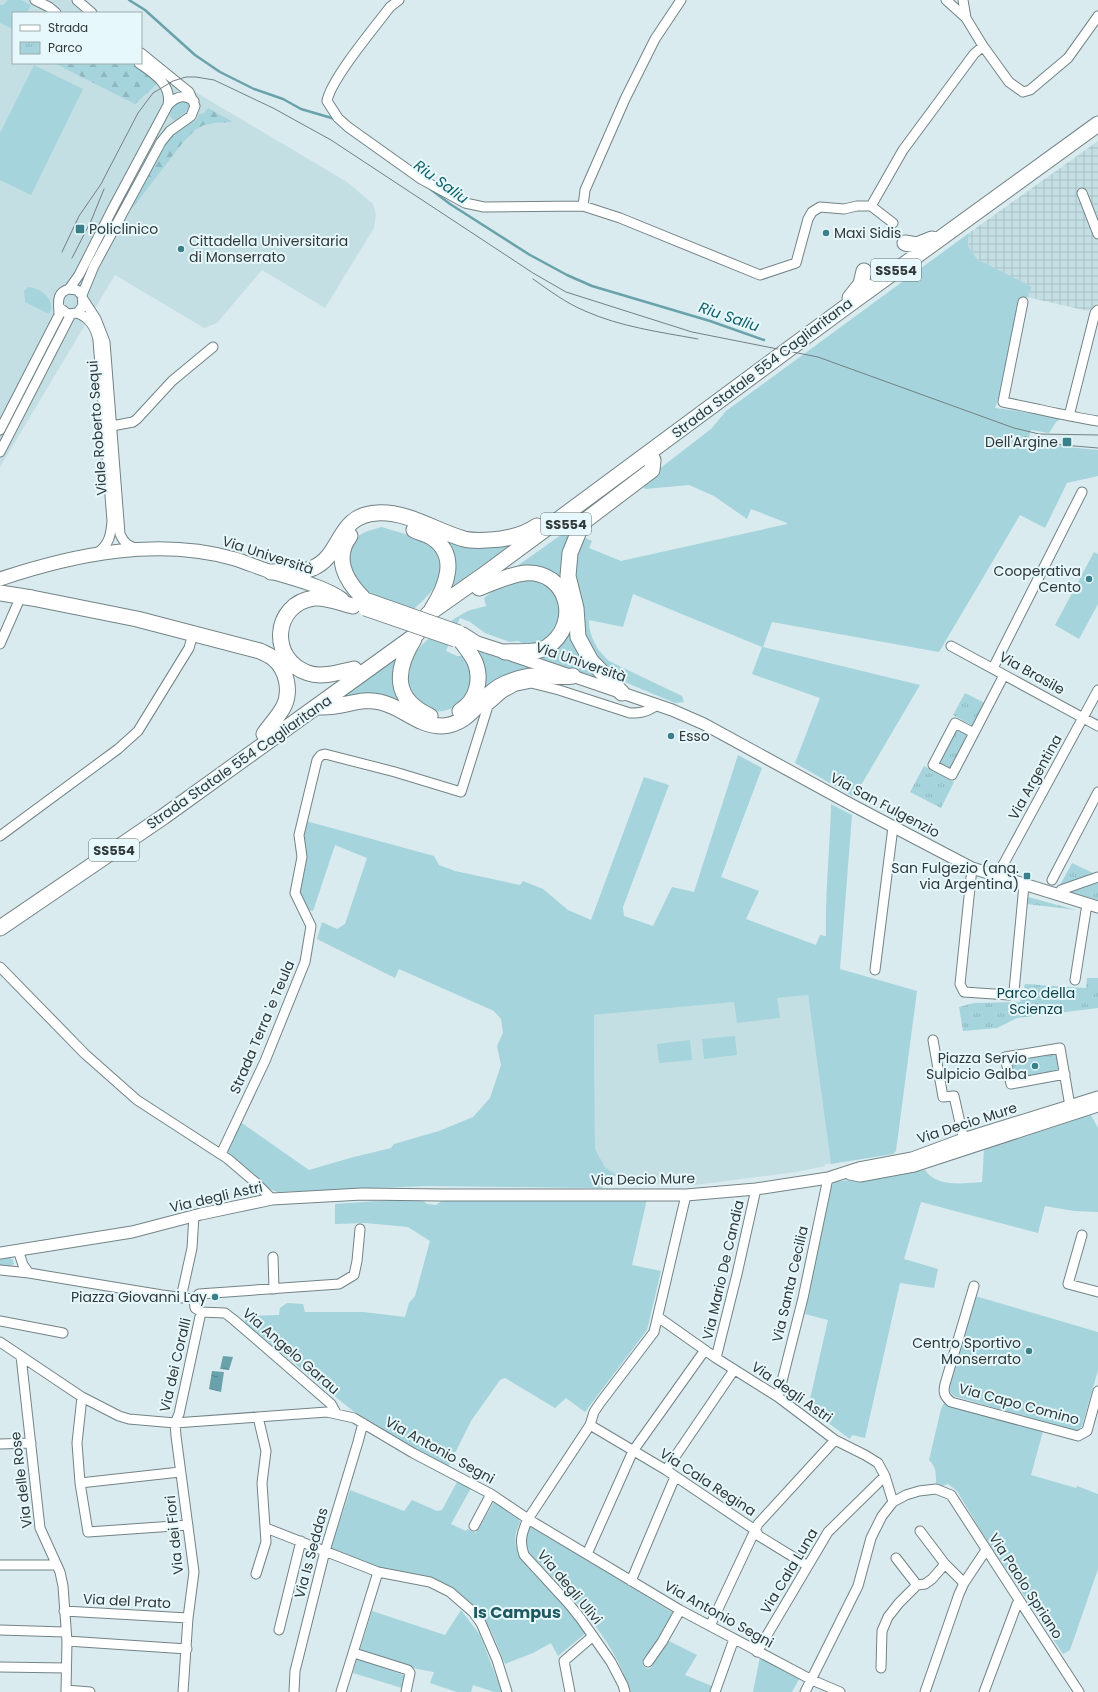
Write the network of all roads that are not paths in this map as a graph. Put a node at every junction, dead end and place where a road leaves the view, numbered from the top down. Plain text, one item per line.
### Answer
1 (34, 0) edge
2 (77, 0) edge
3 (399, 0) edge
4 (681, 0) edge
5 (946, 0) edge
6 (963, 0) edge
7 (55, 12) edge
8 (91, 12) edge
9 (1098, 16) edge
10 (966, 18) junction
11 (983, 46) junction
12 (142, 55) edge
13 (140, 64) edge
14 (194, 101) junction
15 (168, 105) junction
16 (1098, 124) edge
17 (1098, 134) edge
18 (1082, 193) dead end
19 (582, 206) junction
20 (871, 206) junction
21 (893, 223) dead end
22 (946, 234) junction
23 (1098, 234) edge
24 (905, 243) dead end
25 (864, 271) dead end
26 (69, 289) junction
27 (83, 297) junction
28 (1023, 302) dead end
29 (59, 307) junction
30 (842, 308) junction
31 (1098, 310) edge
32 (74, 313) junction
33 (213, 346) dead end
34 (798, 348) junction
35 (780, 362) junction
36 (1069, 416) junction
37 (1098, 421) edge
38 (112, 426) junction
39 (0, 430) edge
40 (0, 452) edge
41 (653, 460) junction
42 (1082, 492) dead end
43 (557, 520) junction
44 (140, 550) junction
45 (97, 553) junction
46 (271, 572) junction
47 (0, 579) edge
48 (479, 588) junction
49 (0, 593) edge
50 (21, 596) junction
51 (362, 603) junction
52 (432, 615) junction
53 (413, 633) junction
54 (193, 634) junction
55 (459, 638) junction
56 (0, 644) edge
57 (951, 646) dead end
58 (505, 652) junction
59 (993, 668) junction
60 (354, 669) junction
61 (1004, 675) junction
62 (573, 676) junction
63 (1098, 690) edge
64 (622, 693) junction
65 (658, 706) junction
66 (317, 707) junction
67 (1084, 718) junction
68 (1098, 726) edge
69 (974, 733) junction
70 (264, 734) junction
71 (1098, 792) edge
72 (893, 827) junction
73 (0, 836) edge
74 (972, 868) junction
75 (997, 876) junction
76 (1098, 877) edge
77 (1052, 880) dead end
78 (1024, 885) junction
79 (1058, 895) junction
80 (1087, 904) junction
81 (1098, 907) edge
82 (0, 916) edge
83 (0, 928) edge
84 (0, 966) edge
85 (875, 970) dead end
86 (1075, 980) dead end
87 (933, 1040) dead end
88 (1065, 1074) junction
89 (1098, 1097) edge
90 (1098, 1106) edge
91 (1070, 1111) junction
92 (964, 1144) junction
93 (221, 1154) junction
94 (828, 1178) junction
95 (756, 1189) junction
96 (441, 1195) joint
97 (686, 1195) junction
98 (272, 1199) junction
99 (194, 1216) junction
100 (360, 1229) dead end
101 (1082, 1235) dead end
102 (0, 1253) edge
103 (20, 1255) junction
104 (273, 1257) dead end
105 (4, 1270) edge
106 (29, 1273) junction
107 (974, 1286) dead end
108 (274, 1289) junction
109 (1098, 1292) edge
110 (196, 1296) junction
111 (181, 1298) junction
112 (200, 1312) junction
113 (658, 1317) junction
114 (0, 1321) edge
115 (62, 1333) dead end
116 (0, 1342) edge
117 (705, 1350) junction
118 (22, 1356) junction
119 (716, 1358) junction
120 (734, 1370) junction
121 (1098, 1391) edge
122 (82, 1397) junction
123 (778, 1397) junction
124 (336, 1413) junction
125 (258, 1417) junction
126 (176, 1423) junction
127 (363, 1423) junction
128 (590, 1426) junction
129 (834, 1440) junction
130 (31, 1443) junction
131 (0, 1444) edge
132 (633, 1451) junction
133 (666, 1470) junction
134 (180, 1472) junction
135 (675, 1476) junction
136 (885, 1476) junction
137 (80, 1483) junction
138 (491, 1494) junction
139 (893, 1502) junction
140 (528, 1518) junction
141 (188, 1525) junction
142 (474, 1526) dead end
143 (266, 1528) junction
144 (755, 1530) junction
145 (920, 1531) dead end
146 (301, 1541) junction
147 (986, 1550) junction
148 (325, 1551) junction
149 (587, 1554) junction
150 (896, 1558) dead end
151 (945, 1564) junction
152 (0, 1565) edge
153 (57, 1565) junction
154 (808, 1566) junction
155 (378, 1572) junction
156 (256, 1574) dead end
157 (631, 1581) junction
158 (964, 1583) junction
159 (917, 1585) junction
160 (1020, 1602) junction
161 (680, 1610) junction
162 (64, 1611) junction
163 (188, 1618) junction
164 (710, 1626) junction
165 (0, 1630) edge
166 (279, 1630) dead end
167 (593, 1636) junction
168 (66, 1637) junction
169 (734, 1639) junction
170 (187, 1649) junction
171 (757, 1652) junction
172 (354, 1653) junction
173 (648, 1662) dead end
174 (0, 1667) edge
175 (66, 1668) junction
176 (881, 1668) dead end
177 (812, 1680) junction
178 (66, 1691) edge
179 (90, 1692) edge
180 (183, 1692) edge
181 (294, 1692) edge
182 (341, 1692) edge
183 (406, 1692) edge
184 (507, 1692) edge
185 (570, 1692) edge
186 (625, 1692) edge
187 (715, 1692) edge
188 (805, 1692) edge
189 (840, 1692) edge
190 (925, 1692) edge
191 (984, 1692) edge
192 (1079, 1692) edge

1 - 7 street
2 - 8 street
3 - 19 street
4 - 19 street
5 - 10 street
6 - 10 street
9 - 11 street
10 - 11 street
11 - 20 street
12 - 14 street
13 - 15 street
14 - 15 street
14 - 27 street
15 - 26 street
16 - 22 highway, Strada Statale 554 Cagliaritana / SS554
17 - 34 highway, Strada Statale 554 Cagliaritana / SS554
18 - 23 street
19 - 20 street
20 - 21 street
22 - 24 highway
22 - 30 highway, Strada Statale 554 Cagliaritana / SS554
25 - 30 highway
26 - 27 street
26 - 29 street
27 - 32 street
27 - 38 street, Viale Roberto Sequi
28 - 36 street
29 - 32 street
29 - 39 street
30 - 34 highway, Strada Statale 554 Cagliaritana / SS554
31 - 36 street
32 - 40 street
32 - 45 street, Viale Roberto Sequi
33 - 38 street
34 - 35 highway, Strada Statale 554 Cagliaritana / SS554
35 - 41 highway, Strada Statale 554 Cagliaritana / SS554
35 - 43 highway, Strada Statale 554 Cagliaritana / SS554
36 - 37 street
38 - 44 street, Viale Roberto Sequi
41 - 48 highway, Strada Statale 554 Cagliaritana / SS554
41 - 64 highway
42 - 59 street
43 - 46 highway
43 - 52 highway, Strada Statale 554 Cagliaritana / SS554
44 - 45 main road, Via Università
44 - 46 main road, Via Università
45 - 47 main road, Via Università
46 - 51 main road, Via Università
48 - 52 highway, Strada Statale 554 Cagliaritana / SS554
48 - 58 highway
49 - 50 highway
50 - 54 highway
50 - 56 street
51 - 52 highway
51 - 55 main road, Via Università, bridge
51 - 60 highway
53 - 55 highway
53 - 60 highway, Strada Statale 554 Cagliaritana / SS554
53 - 66 highway, Strada Statale 554 Cagliaritana / SS554
54 - 70 highway
54 - 73 street
55 - 58 main road, Via Università
57 - 59 street, Via Brasile
58 - 62 street, Via Università
59 - 61 street, Via Brasile
60 - 70 highway, Strada Statale 554 Cagliaritana / SS554
61 - 67 street, Via Brasile
61 - 69 street
62 - 64 street, Via Università
62 - 66 highway
63 - 67 street, Via Argentina
64 - 65 street, Via Università
65 - 72 street, Via San Fulgenzio
65 - 93 street, Strada Terra 'e Teula
66 - 83 highway, Strada Statale 554 Cagliaritana / SS554
67 - 68 street, Via Brasile
67 - 75 street, Via Argentina
69 - 69 street
70 - 82 highway, Strada Statale 554 Cagliaritana / SS554
71 - 77 street
72 - 74 street, Via San Fulgenzio
72 - 85 street
74 - 75 street, Via San Fulgenzio
74 - 78 street
75 - 78 street, Via San Fulgenzio
76 - 79 street
78 - 79 street, Via San Fulgenzio
79 - 80 street, Via San Fulgenzio
80 - 81 street, Via San Fulgenzio
80 - 86 street
84 - 93 street
87 - 92 street
88 - 88 street
88 - 91 street
89 - 91 street, Via Decio Mure
90 - 91 street, Via Decio Mure
91 - 92 street, Via Decio Mure
92 - 94 street, Via Decio Mure
93 - 98 street
94 - 95 street, Via Decio Mure
94 - 123 street, Via Santa Cecilia
95 - 97 street, Via Decio Mure
95 - 119 street, Via Mario De Candia
96 - 97 street, Via Decio Mure
96 - 98 street, Via degli Astri
97 - 113 street, Via degli Ulivi
98 - 99 street, Via degli Astri
99 - 103 street, Via degli Astri
99 - 111 street
100 - 108 street
101 - 109 street
102 - 103 street, Via degli Astri
103 - 105 street
103 - 106 street
104 - 108 street
105 - 106 street
106 - 111 street
107 - 121 street, Via Capo Comino
108 - 110 street
110 - 111 street
110 - 112 street
112 - 124 street, Via Angelo Garau
112 - 126 street, Via dei Coralli
113 - 117 street, Via degli Astri
113 - 128 street, Via degli Ulivi
114 - 115 street
116 - 118 street, Via Antonio Segni
117 - 119 street, Via degli Astri
117 - 132 street
118 - 122 street, Via Antonio Segni
118 - 130 street, Via delle Rose
119 - 120 street, Via degli Astri
120 - 123 street, Via degli Astri
120 - 133 street
122 - 126 street, Via Antonio Segni
122 - 137 street
123 - 129 street, Via degli Astri
124 - 125 street, Via Antonio Segni
124 - 127 street, Via Antonio Segni
125 - 126 street, Via Antonio Segni
125 - 143 street
126 - 134 street, Via dei Fiori
127 - 138 street, Via Antonio Segni
127 - 148 street, Via Is Seddas
128 - 132 street, Via Cala Regina
128 - 140 street, Via degli Ulivi
129 - 136 street, Via degli Astri
129 - 144 street
130 - 131 street
130 - 153 street, Via delle Rose
132 - 133 street, Via Cala Regina
132 - 149 street
133 - 135 street, Via Cala Regina
134 - 137 street
134 - 141 street, Via dei Fiori
135 - 144 street, Via Cala Regina
135 - 157 street
136 - 139 street, Via degli Astri
136 - 154 street, Via Cala Luna
137 - 141 street
138 - 140 street, Via Antonio Segni
138 - 142 street
139 - 147 street, Via Paolo Spriano
139 - 177 street
140 - 149 street, Via Antonio Segni
140 - 167 street, Via degli Ulivi
141 - 163 street, Via dei Fiori
143 - 146 street
143 - 156 street
144 - 154 street, Via Cala Regina
144 - 164 street
145 - 151 street
146 - 148 street
146 - 166 street
147 - 158 street
147 - 160 street, Via Paolo Spriano
148 - 155 street
148 - 181 street, Via Is Seddas
149 - 157 street, Via Antonio Segni
150 - 159 street
151 - 158 street
151 - 159 street
152 - 153 street
153 - 162 street, Via delle Rose
154 - 171 street, Via Cala Luna
155 - 172 street
155 - 184 street
157 - 161 street, Via Antonio Segni
158 - 190 street
159 - 176 street
160 - 191 street
160 - 192 street, Via Paolo Spriano
161 - 164 street, Via Antonio Segni
161 - 173 street
162 - 163 street, Via del Prato
162 - 168 street, Via delle Rose
163 - 170 street, Via dei Fiori
164 - 169 street, Via Antonio Segni
165 - 168 street
167 - 185 street
167 - 186 street, Via degli Ulivi
168 - 170 street
168 - 175 street, Via delle Rose
169 - 171 street, Via Antonio Segni
169 - 187 street
170 - 180 street, Via dei Fiori
171 - 177 street, Via Antonio Segni
172 - 182 street
172 - 183 street
174 - 175 street
175 - 178 street, Via delle Rose
177 - 188 street
177 - 189 street, Via Antonio Segni
178 - 179 street

